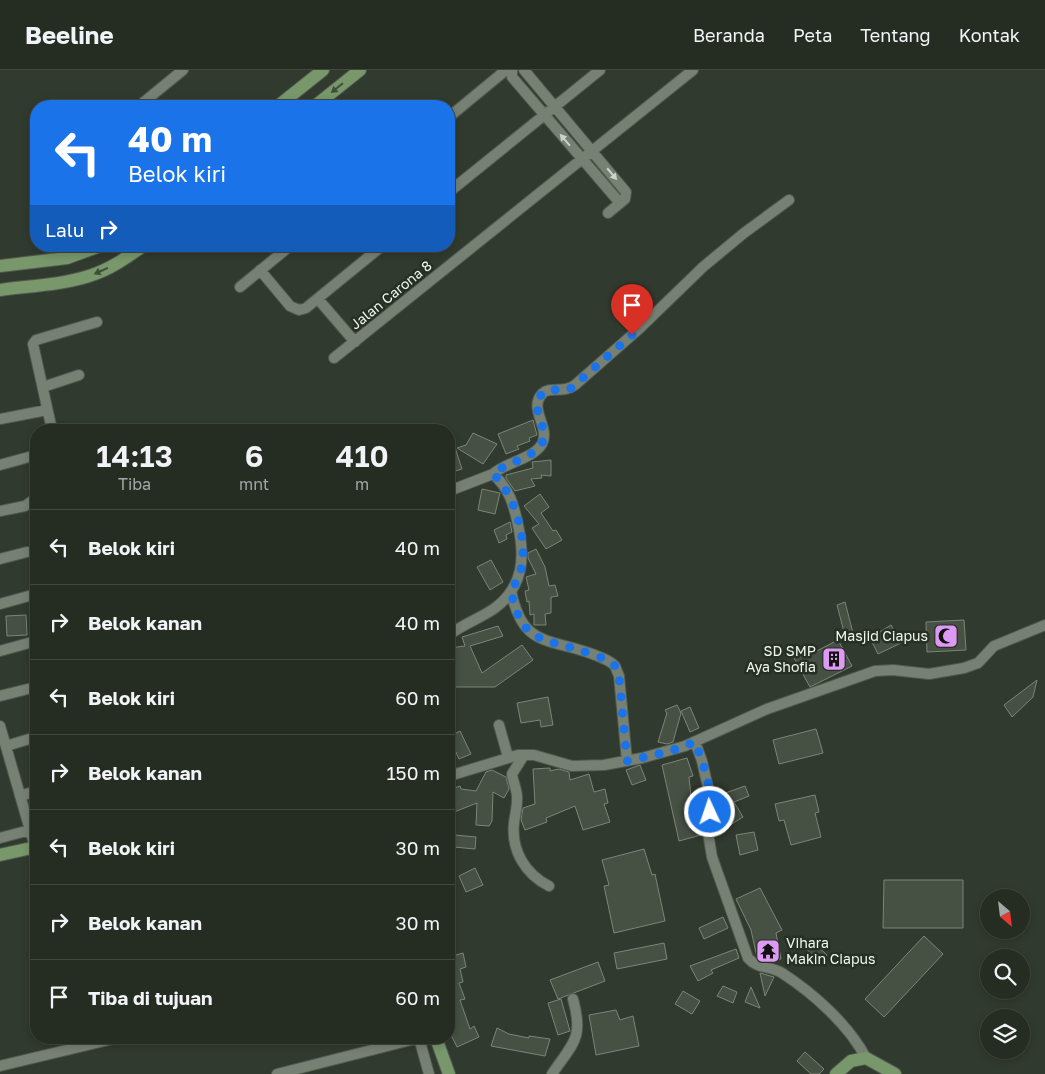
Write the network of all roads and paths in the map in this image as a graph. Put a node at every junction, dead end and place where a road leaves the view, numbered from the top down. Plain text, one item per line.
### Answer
1 (183, 70) edge
2 (322, 70) edge
3 (360, 70) edge
4 (506, 70) edge
5 (512, 70) edge
6 (524, 70) edge
7 (600, 70) edge
8 (693, 70) edge
9 (146, 100) edge
10 (285, 100) edge
11 (322, 100) edge
12 (554, 106) junction
13 (455, 112) edge
14 (544, 115) junction
15 (592, 151) junction
16 (582, 159) junction
17 (455, 187) edge
18 (789, 200) dead end
19 (620, 203) junction
20 (608, 213) dead end
21 (84, 252) edge
22 (134, 252) edge
23 (282, 252) edge
24 (375, 252) edge
25 (0, 266) edge
26 (260, 270) junction
27 (240, 287) dead end
28 (0, 290) edge
29 (318, 298) junction
30 (97, 322) dead end
31 (355, 342) junction
32 (334, 358) dead end
33 (79, 375) dead end
34 (43, 387) junction
35 (47, 410) junction
36 (0, 419) edge
37 (50, 424) edge
38 (30, 457) edge
39 (0, 465) edge
40 (493, 474) junction
41 (455, 489) edge
42 (30, 502) edge
43 (0, 511) edge
44 (27, 552) dead end
45 (0, 559) edge
46 (511, 591) junction
47 (30, 596) edge
48 (0, 604) edge
49 (1045, 625) edge
50 (455, 632) edge
51 (30, 643) edge
52 (0, 651) edge
53 (30, 688) edge
54 (0, 696) edge
55 (499, 725) dead end
56 (0, 726) edge
57 (30, 739) edge
58 (695, 742) junction
59 (6, 746) junction
60 (524, 755) junction
61 (508, 757) junction
62 (627, 761) junction
63 (455, 774) edge
64 (30, 793) edge
65 (20, 796) junction
66 (30, 830) joint
67 (0, 838) edge
68 (30, 848) edge
69 (0, 855) edge
70 (549, 886) dead end
71 (574, 999) dead end
72 (92, 1044) edge
73 (395, 1044) edge
74 (421, 1044) edge
75 (438, 1044) edge
76 (866, 1058) junction
77 (0, 1066) edge
78 (277, 1074) edge
79 (429, 1074) edge
80 (449, 1074) edge
81 (552, 1074) edge
82 (836, 1074) edge
83 (895, 1074) edge

1 - 9 street
2 - 10 street
3 -> 11 street
4 - 13 street
5 - 14 street
6 - 12 street
7 - 12 street
8 - 15 street, Jalan Carona 8
12 - 14 street
12 - 15 street
16 -> 14 street
14 - 17 street
15 - 16 street, Jalan Carona 8
15 -> 19 street
16 - 19 street
16 - 31 street, Jalan Carona 8
18 - 40 street
19 - 20 street
21 - 25 street
22 -> 28 street
23 - 26 street
24 - 29 street
26 - 27 street
26 - 29 street
29 - 31 street
30 - 34 street
31 - 32 street, Jalan Carona 8
33 - 34 street
34 - 35 street
35 - 36 street
35 - 37 street
38 - 39 street
40 - 41 street
40 - 46 street
42 - 43 street
44 - 45 street
46 - 50 street
46 - 62 street
47 - 48 street
49 - 58 street
51 - 52 street
53 - 54 street
55 - 61 street
56 - 59 street
57 - 59 street
58 - 62 street
58 - 76 street
59 - 65 street
60 - 61 street
60 - 62 street
60 - 70 street
61 - 63 street
64 - 65 street
65 - 66 street
66 - 67 street
68 - 69 street
71 - 81 street
72 - 77 street
73 - 78 street
74 - 79 street
75 - 80 street
76 - 82 street
76 - 83 street

